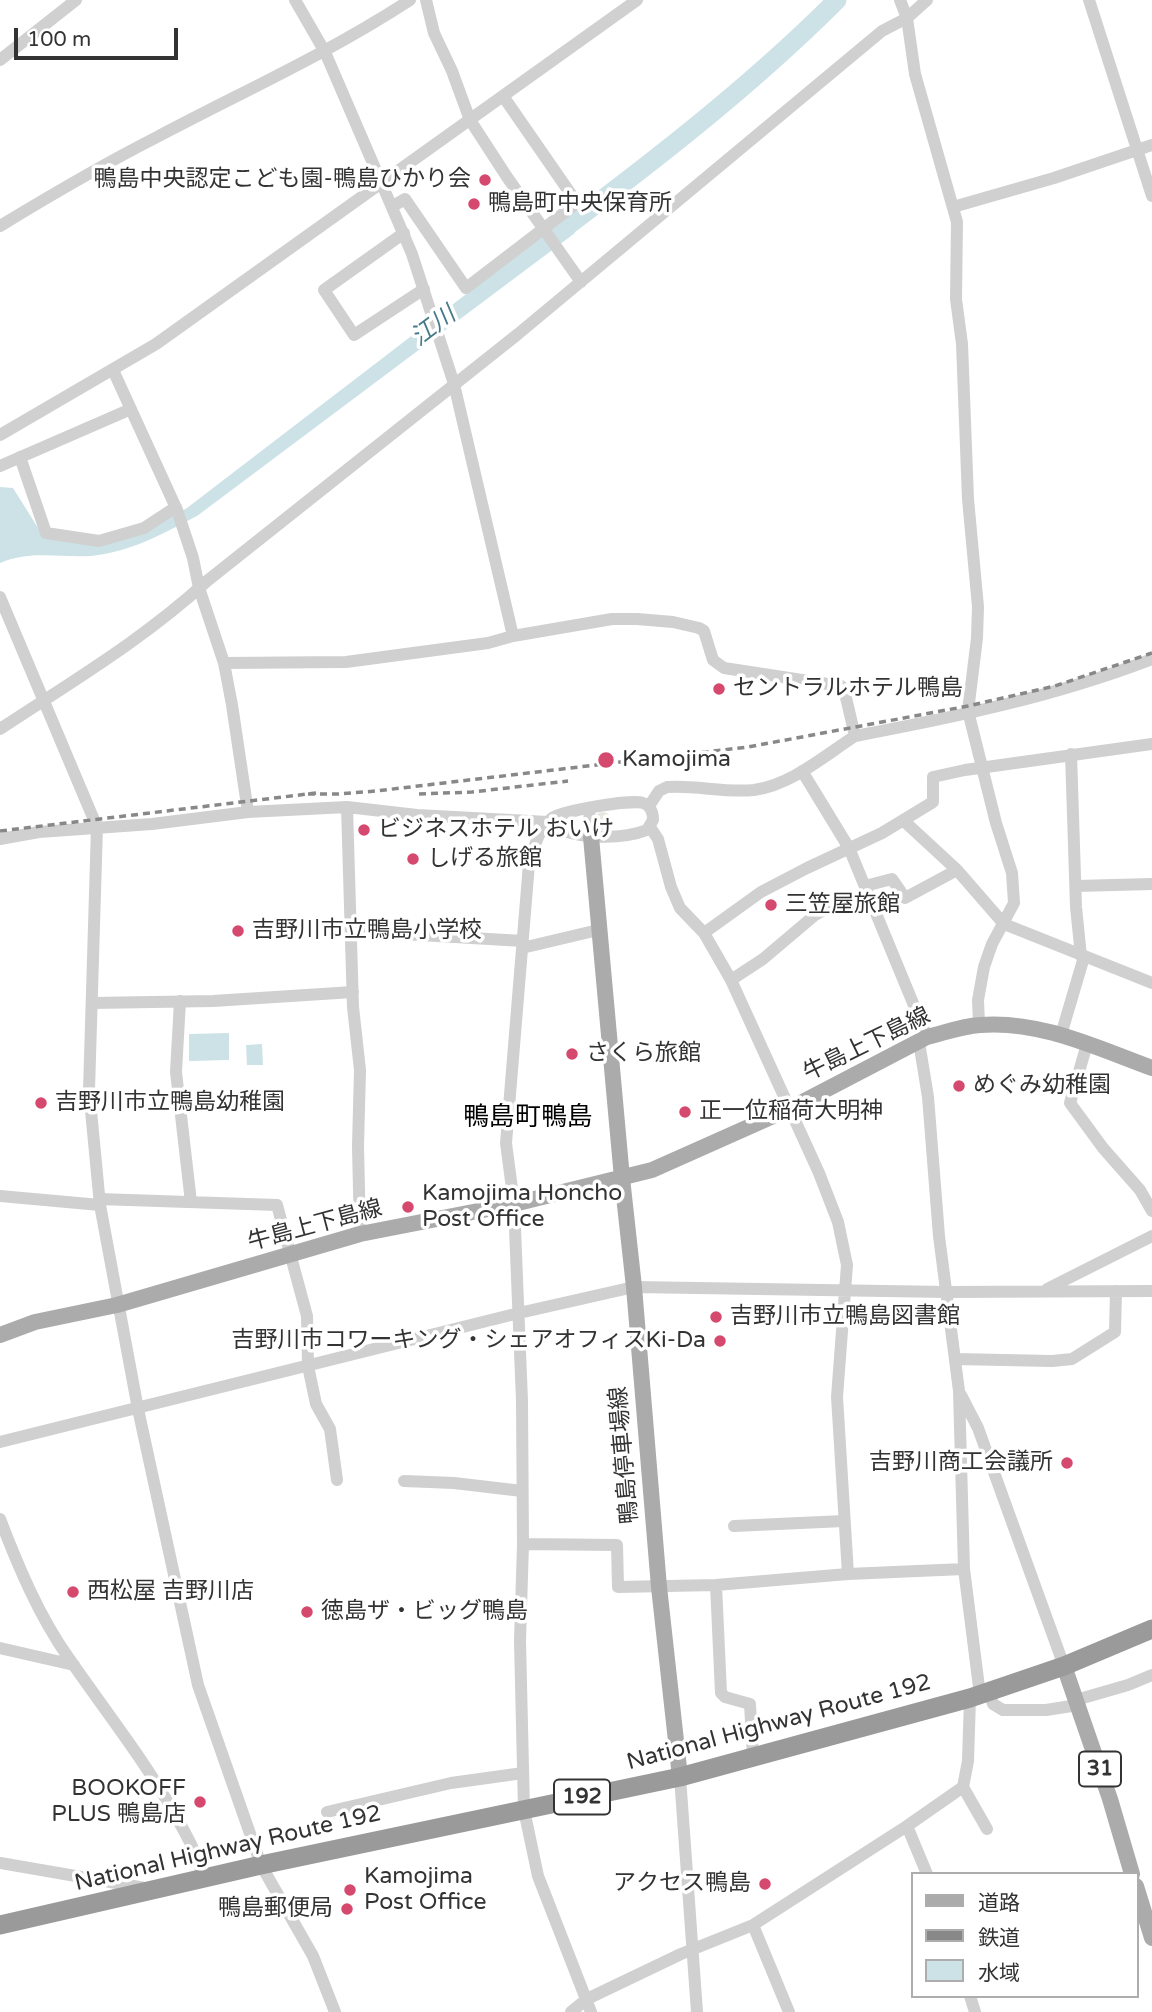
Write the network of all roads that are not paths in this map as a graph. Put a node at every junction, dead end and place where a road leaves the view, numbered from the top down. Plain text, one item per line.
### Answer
1 (76, 0) edge
2 (295, 0) edge
3 (410, 0) edge
4 (426, 0) edge
5 (637, 0) edge
6 (900, 0) edge
7 (927, 0) edge
8 (1089, 0) edge
9 (907, 18) junction
10 (325, 52) junction
11 (0, 60) edge
12 (503, 96) junction
13 (470, 120) junction
14 (1152, 145) edge
15 (1136, 151) junction
16 (383, 182) junction
17 (1152, 196) edge
18 (393, 206) junction
19 (953, 207) junction
20 (0, 226) edge
21 (544, 229) junction
22 (404, 233) junction
23 (581, 282) junction
24 (424, 289) junction
25 (113, 370) junction
26 (454, 384) junction
27 (131, 408) junction
28 (0, 435) edge
29 (20, 457) junction
30 (0, 466) edge
31 (176, 509) junction
32 (199, 588) junction
33 (0, 597) edge
34 (513, 636) junction
35 (1152, 659) edge
36 (224, 663) junction
37 (44, 700) junction
38 (969, 715) junction
39 (0, 729) edge
40 (855, 736) junction
41 (1152, 744) edge
42 (1071, 754) junction
43 (983, 769) junction
44 (802, 771) junction
45 (649, 806) junction
46 (347, 807) junction
47 (589, 808) junction
48 (248, 812) junction
49 (904, 821) junction
50 (548, 822) junction
51 (97, 827) junction
52 (650, 827) junction
53 (591, 837) junction
54 (0, 839) edge
55 (849, 848) junction
56 (957, 870) junction
57 (1152, 884) edge
58 (1076, 886) junction
59 (867, 891) junction
60 (1004, 924) junction
61 (598, 930) junction
62 (351, 931) junction
63 (704, 933) junction
64 (523, 945) junction
65 (1083, 956) junction
66 (731, 980) junction
67 (1152, 983) edge
68 (353, 992) junction
69 (180, 1001) junction
70 (92, 1003) junction
71 (979, 1024) junction
72 (1061, 1035) junction
73 (923, 1040) junction
74 (1087, 1044) junction
75 (1152, 1068) edge
76 (789, 1109) junction
77 (622, 1178) junction
78 (0, 1196) edge
79 (99, 1202) junction
80 (191, 1202) junction
81 (514, 1204) junction
82 (1152, 1211) edge
83 (360, 1234) junction
84 (1152, 1236) edge
85 (292, 1254) junction
86 (634, 1287) junction
87 (845, 1290) junction
88 (1044, 1291) junction
89 (1116, 1291) junction
90 (1152, 1291) edge
91 (947, 1292) junction
92 (117, 1305) junction
93 (519, 1313) junction
94 (0, 1335) edge
95 (955, 1359) junction
96 (308, 1366) junction
97 (959, 1391) junction
98 (138, 1409) junction
99 (0, 1442) edge
100 (337, 1480) dead end
101 (404, 1481) dead end
102 (522, 1491) junction
103 (0, 1519) edge
104 (844, 1521) junction
105 (733, 1526) dead end
106 (523, 1544) junction
107 (964, 1569) junction
108 (848, 1574) junction
109 (716, 1585) junction
110 (659, 1587) junction
111 (1152, 1629) edge
112 (0, 1648) edge
113 (74, 1665) junction
114 (1064, 1666) junction
115 (1152, 1675) edge
116 (980, 1695) junction
117 (1077, 1703) junction
118 (753, 1757) junction
119 (523, 1773) junction
120 (680, 1777) junction
121 (963, 1787) junction
122 (524, 1810) junction
123 (327, 1812) dead end
124 (907, 1826) junction
125 (987, 1829) dead end
126 (0, 1863) edge
127 (261, 1865) junction
128 (926, 1872) edge
129 (1131, 1872) edge
130 (204, 1879) junction
131 (156, 1890) junction
132 (1138, 1892) edge
133 (0, 1925) edge
134 (753, 1925) junction
135 (1152, 1938) edge
136 (692, 1950) junction
137 (589, 2006) edge
138 (335, 2012) edge
139 (571, 2012) edge
140 (696, 2012) edge
141 (789, 2012) edge

1 - 11 street
2 - 10 street
3 - 10 street
4 - 13 street
5 - 12 street
6 - 9 street
7 - 9 street
8 - 15 street
9 - 19 street
9 - 23 street
10 - 16 street
10 - 20 street
12 - 13 street
12 - 21 street
13 - 16 street
13 - 21 street
14 - 15 street
15 - 17 street
15 - 19 street
16 - 18 street
16 - 25 street
18 - 21 street
18 - 22 street
19 - 38 street
21 - 23 street
22 - 24 street
22 - 24 street
23 - 26 street
24 - 26 street
25 - 27 street
25 - 28 street
26 - 32 street
26 - 34 street
27 - 29 street
27 - 31 street
29 - 30 street
29 - 31 street
31 - 32 street
32 - 36 street
32 - 37 street
33 - 37 street
34 - 36 street
34 - 40 street
35 - 38 street
36 - 48 street
37 - 39 street
37 - 51 street
38 - 40 street
38 - 43 street
40 - 44 street
41 - 42 street
42 - 43 street
42 - 58 street
43 - 49 street
43 - 60 street
44 - 45 street
44 - 55 street
45 - 47 street
45 - 52 street
46 - 48 street
46 - 50 street
46 - 62 street
47 - 50 street
47 - 53 street
48 - 51 street
49 - 55 street
49 - 56 street
50 - 53 street
50 - 64 street
51 - 54 street
51 - 70 street
52 - 53 street
52 - 63 street
53 - 61 main road, 鴨島停車場線
55 - 59 street
55 - 63 street
56 - 59 street
56 - 60 street
57 - 58 street
58 - 65 street
59 - 66 street
59 - 73 street
60 - 65 street
60 - 71 street
61 - 64 street
61 - 77 main road, 鴨島停車場線
62 - 64 street
62 - 68 street
63 - 66 street
64 - 81 street
65 - 67 street
65 - 72 street
66 - 76 street
68 - 69 street
68 - 83 street
69 - 70 street
69 - 80 street
70 - 79 street
71 - 72 main road, 牛島上下島線
71 - 73 main road, 牛島上下島線
72 - 74 main road, 牛島上下島線
73 - 76 main road, 牛島上下島線
73 - 91 street
74 - 75 main road, 牛島上下島線
74 - 82 street
76 - 77 main road, 牛島上下島線
76 - 87 street
77 - 81 main road, 牛島上下島線
77 - 86 main road, 鴨島停車場線
78 - 79 street
79 - 80 street
79 - 92 street
80 - 85 street
81 - 83 main road, 牛島上下島線
81 - 93 street
83 - 85 main road, 牛島上下島線
84 - 88 street
85 - 92 main road, 牛島上下島線
85 - 96 street
86 - 87 street
86 - 93 street
86 - 110 main road, 鴨島停車場線
87 - 91 street
87 - 104 street
88 - 89 street
88 - 91 street
89 - 90 street
89 - 95 street
91 - 95 street
92 - 94 main road, 牛島上下島線
92 - 98 street
93 - 96 street
93 - 102 street
95 - 97 street
96 - 98 street
96 - 100 street
97 - 107 street
97 - 114 street
98 - 99 street
98 - 127 street
101 - 102 street
102 - 106 street
103 - 113 street
104 - 105 street
104 - 108 street
106 - 110 street
106 - 119 street
107 - 108 street
107 - 116 street
108 - 109 street
109 - 110 street
109 - 118 street
110 - 120 main road, 鴨島停車場線
111 - 114 highway, National Highway Route 192 / 192
112 - 113 street
113 - 130 street
114 - 116 highway, National Highway Route 192 / 192
114 - 117 main road, 31
115 - 117 street
116 - 117 street
116 - 118 highway, National Highway Route 192 / 192
116 - 121 street
117 - 129 main road, 31
118 - 120 highway, National Highway Route 192 / 192
119 - 122 street
119 - 123 street
120 - 122 highway, National Highway Route 192 / 192
120 - 136 street
121 - 124 street
121 - 125 street
122 - 127 highway, National Highway Route 192 / 192
122 - 137 street
124 - 128 street
124 - 134 street
126 - 131 street
127 - 130 highway, National Highway Route 192 / 192
127 - 138 street
130 - 131 highway, National Highway Route 192 / 192
131 - 133 highway, National Highway Route 192 / 192
132 - 135 main road
134 - 136 street
134 - 141 street
136 - 137 street
136 - 140 street
137 - 139 street

